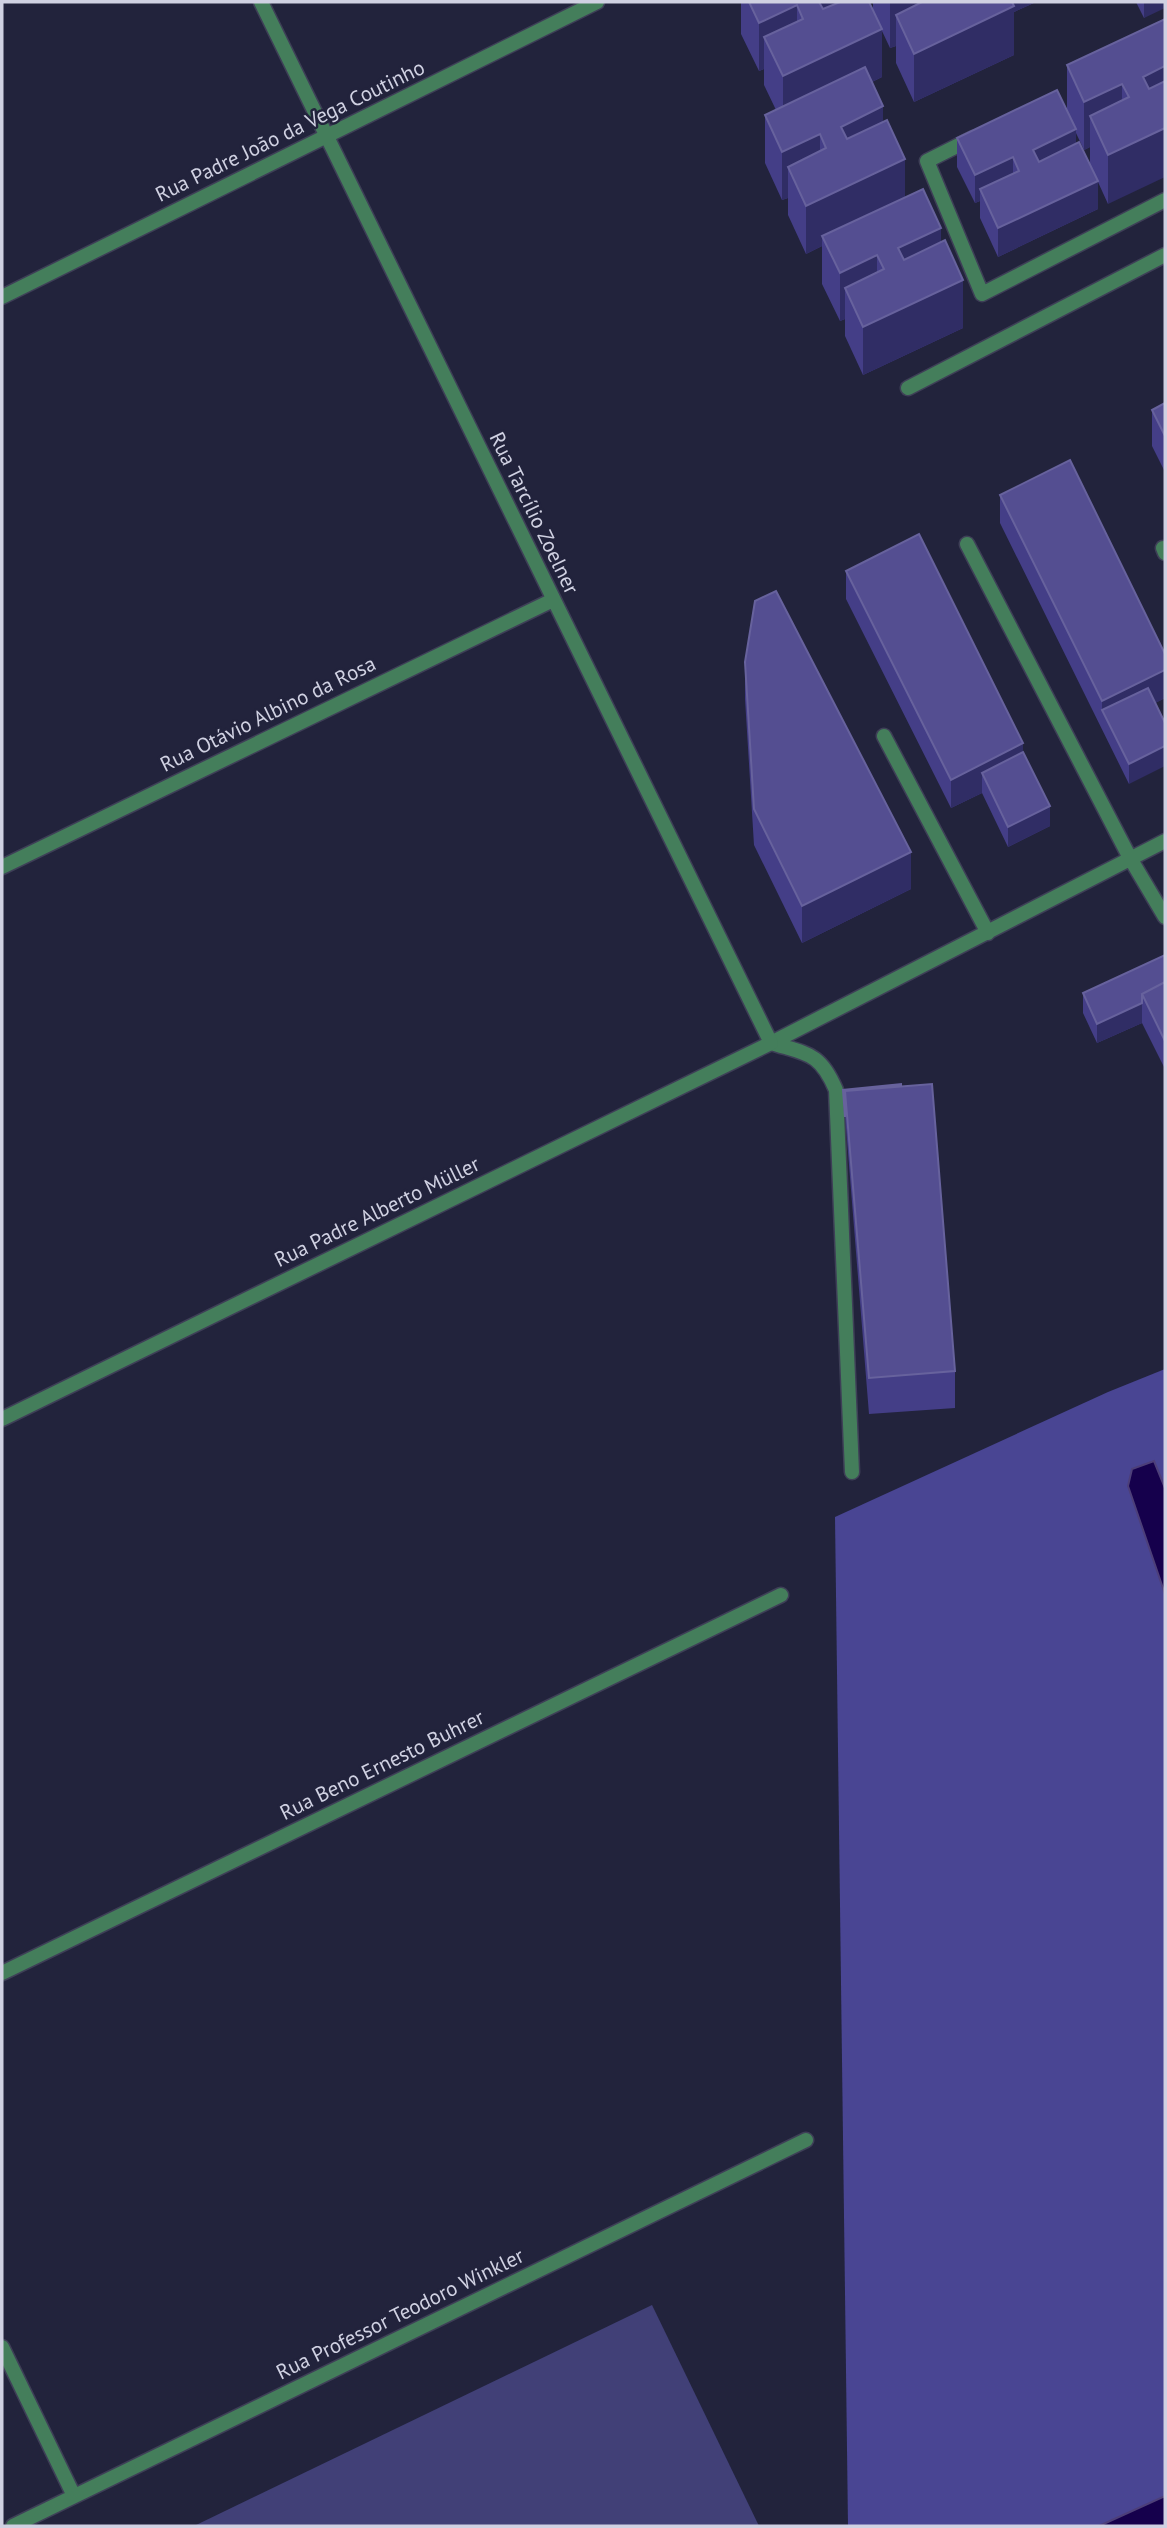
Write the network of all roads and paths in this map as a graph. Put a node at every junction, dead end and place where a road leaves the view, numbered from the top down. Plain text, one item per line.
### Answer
1 (261, 2) edge
2 (597, 2) edge
3 (986, 131) edge
4 (326, 136) junction
5 (1165, 200) edge
6 (1165, 256) edge
7 (2, 297) edge
8 (908, 388) dead end
9 (967, 544) dead end
10 (553, 600) junction
11 (884, 736) dead end
12 (1165, 841) edge
13 (1130, 859) junction
14 (2, 867) edge
15 (1165, 917) edge
16 (988, 933) junction
17 (771, 1043) junction
18 (2, 1419) edge
19 (852, 1472) dead end
20 (781, 1595) dead end
21 (2, 1973) edge
22 (806, 2140) dead end
23 (2, 2347) edge
24 (74, 2496) junction
25 (12, 2526) edge

1 - 4 street, Rua Tarcílio Zoelner
2 - 4 street, Rua Padre João da Vega Coutinho
3 - 5 street
4 - 7 street, Rua Padre João da Vega Coutinho
4 - 10 street, Rua Tarcílio Zoelner
6 - 8 street
9 - 13 street
10 - 14 street, Rua Otávio Albino da Rosa
10 - 17 street, Rua Tarcílio Zoelner
11 - 16 street
12 - 13 street, Rua Padre Alberto Müller
13 - 15 street
13 - 16 street, Rua Padre Alberto Müller
16 - 17 street, Rua Padre Alberto Müller
17 - 18 street, Rua Padre Alberto Müller
17 - 19 street
20 - 21 street, Rua Beno Ernesto Buhrer
22 - 24 street, Rua Professor Teodoro Winkler
23 - 24 street
24 - 25 street, Rua Professor Teodoro Winkler

